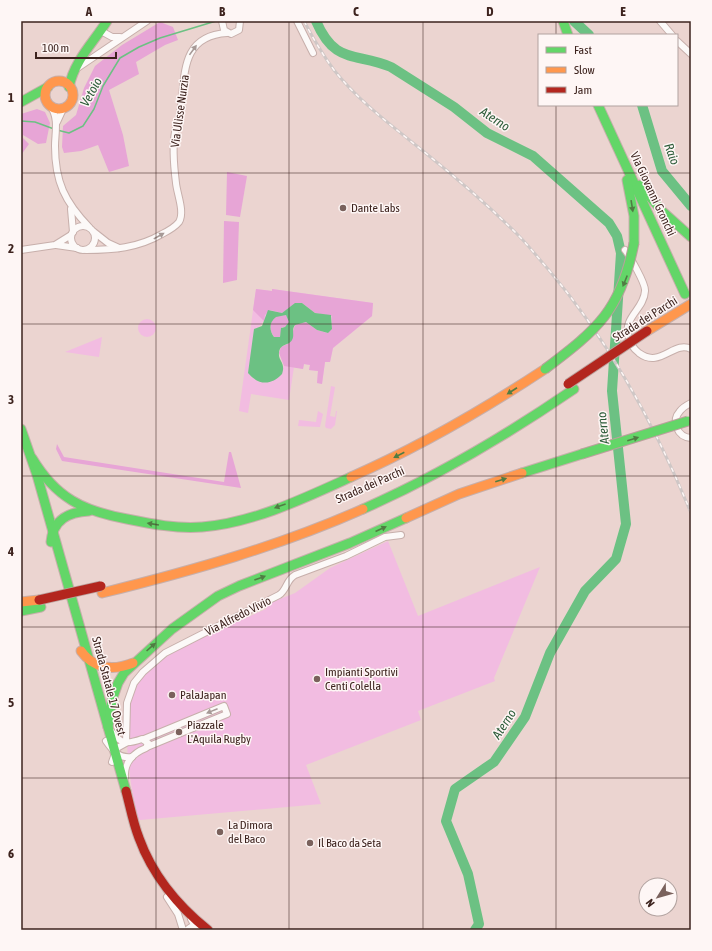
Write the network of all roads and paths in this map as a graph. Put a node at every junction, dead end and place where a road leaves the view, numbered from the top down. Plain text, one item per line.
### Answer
1 (107, 21) edge
2 (147, 21) edge
3 (222, 21) edge
4 (240, 21) edge
5 (297, 21) edge
6 (563, 21) edge
7 (660, 21) edge
8 (101, 31) junction
9 (227, 33) junction
10 (568, 34) edge
11 (671, 34) edge
12 (124, 36) junction
13 (678, 42) edge
14 (313, 53) dead end
15 (691, 54) edge
16 (80, 60) junction
17 (73, 73) junction
18 (57, 82) junction
19 (48, 87) junction
20 (69, 87) junction
21 (30, 98) junction
22 (21, 102) edge
23 (598, 106) edge
24 (55, 109) junction
25 (615, 141) junction
26 (71, 207) junction
27 (89, 227) junction
28 (94, 232) junction
29 (72, 234) junction
30 (691, 238) edge
31 (55, 245) junction
32 (76, 248) junction
33 (123, 248) junction
34 (21, 250) edge
35 (86, 250) junction
36 (625, 250) dead end
37 (685, 294) dead end
38 (691, 304) edge
39 (691, 313) edge
40 (649, 334) junction
41 (691, 349) edge
42 (691, 403) edge
43 (690, 421) edge
44 (21, 429) edge
45 (691, 438) edge
46 (21, 440) edge
47 (32, 458) junction
48 (94, 512) junction
49 (53, 530) junction
50 (402, 535) dead end
51 (51, 542) junction
52 (21, 603) edge
53 (40, 604) junction
54 (21, 612) edge
55 (81, 650) junction
56 (89, 660) junction
57 (136, 661) junction
58 (108, 727) junction
59 (141, 740) junction
60 (106, 741) junction
61 (126, 743) junction
62 (144, 748) junction
63 (114, 752) junction
64 (132, 756) junction
65 (112, 762) junction
66 (126, 793) junction
67 (167, 897) junction
68 (185, 910) junction
69 (183, 930) edge
70 (197, 930) edge
71 (208, 930) edge

1 - 8 main road
2 - 12 street
3 - 9 street
4 - 9 street
5 - 14 street
6 - 10 main road
7 - 11 street
8 - 12 street
8 - 16 main road
33 -> 9 street, Via Ulisse Nurzia
12 - 17 street
13 - 15 street
16 - 17 main road
16 - 18 main road
17 - 20 main road
18 - 19 main road
18 - 20 main road
19 - 21 main road
19 - 24 main road
20 - 24 main road
21 - 22 main road
21 - 24 main road
23 - 25 main road, Via Giovanni Gronchi
24 - 26 street
25 - 30 main road
25 - 37 main road, Via Giovanni Gronchi
25 -> 48 main road, bridge
26 - 27 street
26 - 29 street
27 - 28 street
27 - 29 street
28 - 33 street
28 - 35 street
29 - 31 street
29 - 32 street
31 - 32 street
31 - 34 street
32 - 35 street
33 - 35 street, Via Ulisse Nurzia
36 - 41 street
38 - 40 main road, Strada dei Parchi
39 - 40 main road, Strada dei Parchi
40 - 53 main road, Strada dei Parchi
42 - 45 street
57 -> 43 main road, bridge
44 - 47 main road, Strada Statale 17 Ovest
46 - 51 main road, Strada Statale 17 Ovest
47 - 48 main road
47 - 49 main road, Strada Statale 17 Ovest
48 - 49 main road
49 - 51 main road
49 - 56 main road, Strada Statale 17 Ovest
50 - 61 street, Via Alfredo Vivio
51 - 55 main road, Strada Statale 17 Ovest
52 - 53 main road, Strada dei Parchi
53 - 54 main road, Strada dei Parchi
55 - 56 main road
55 - 60 main road, Strada Statale 17 Ovest
56 - 57 main road
56 - 58 main road, Strada Statale 17 Ovest
57 - 58 main road
58 - 61 street
58 - 63 main road, Strada Statale 17 Ovest
59 - 61 street
59 - 62 street
59 - 62 street
62 -> 59 street
60 - 63 street
60 - 65 main road, Strada Statale 17 Ovest
61 - 63 street
62 - 64 street
63 - 64 street
63 - 65 street
63 - 66 main road, Strada Statale 17 Ovest
64 - 66 street
65 - 67 main road, Strada Statale 17 Ovest
66 - 68 main road, Strada Statale 17 Ovest
67 - 69 street
67 - 70 main road, Strada Statale 17 Ovest
68 - 70 street
68 - 71 main road, Strada Statale 17 Ovest

